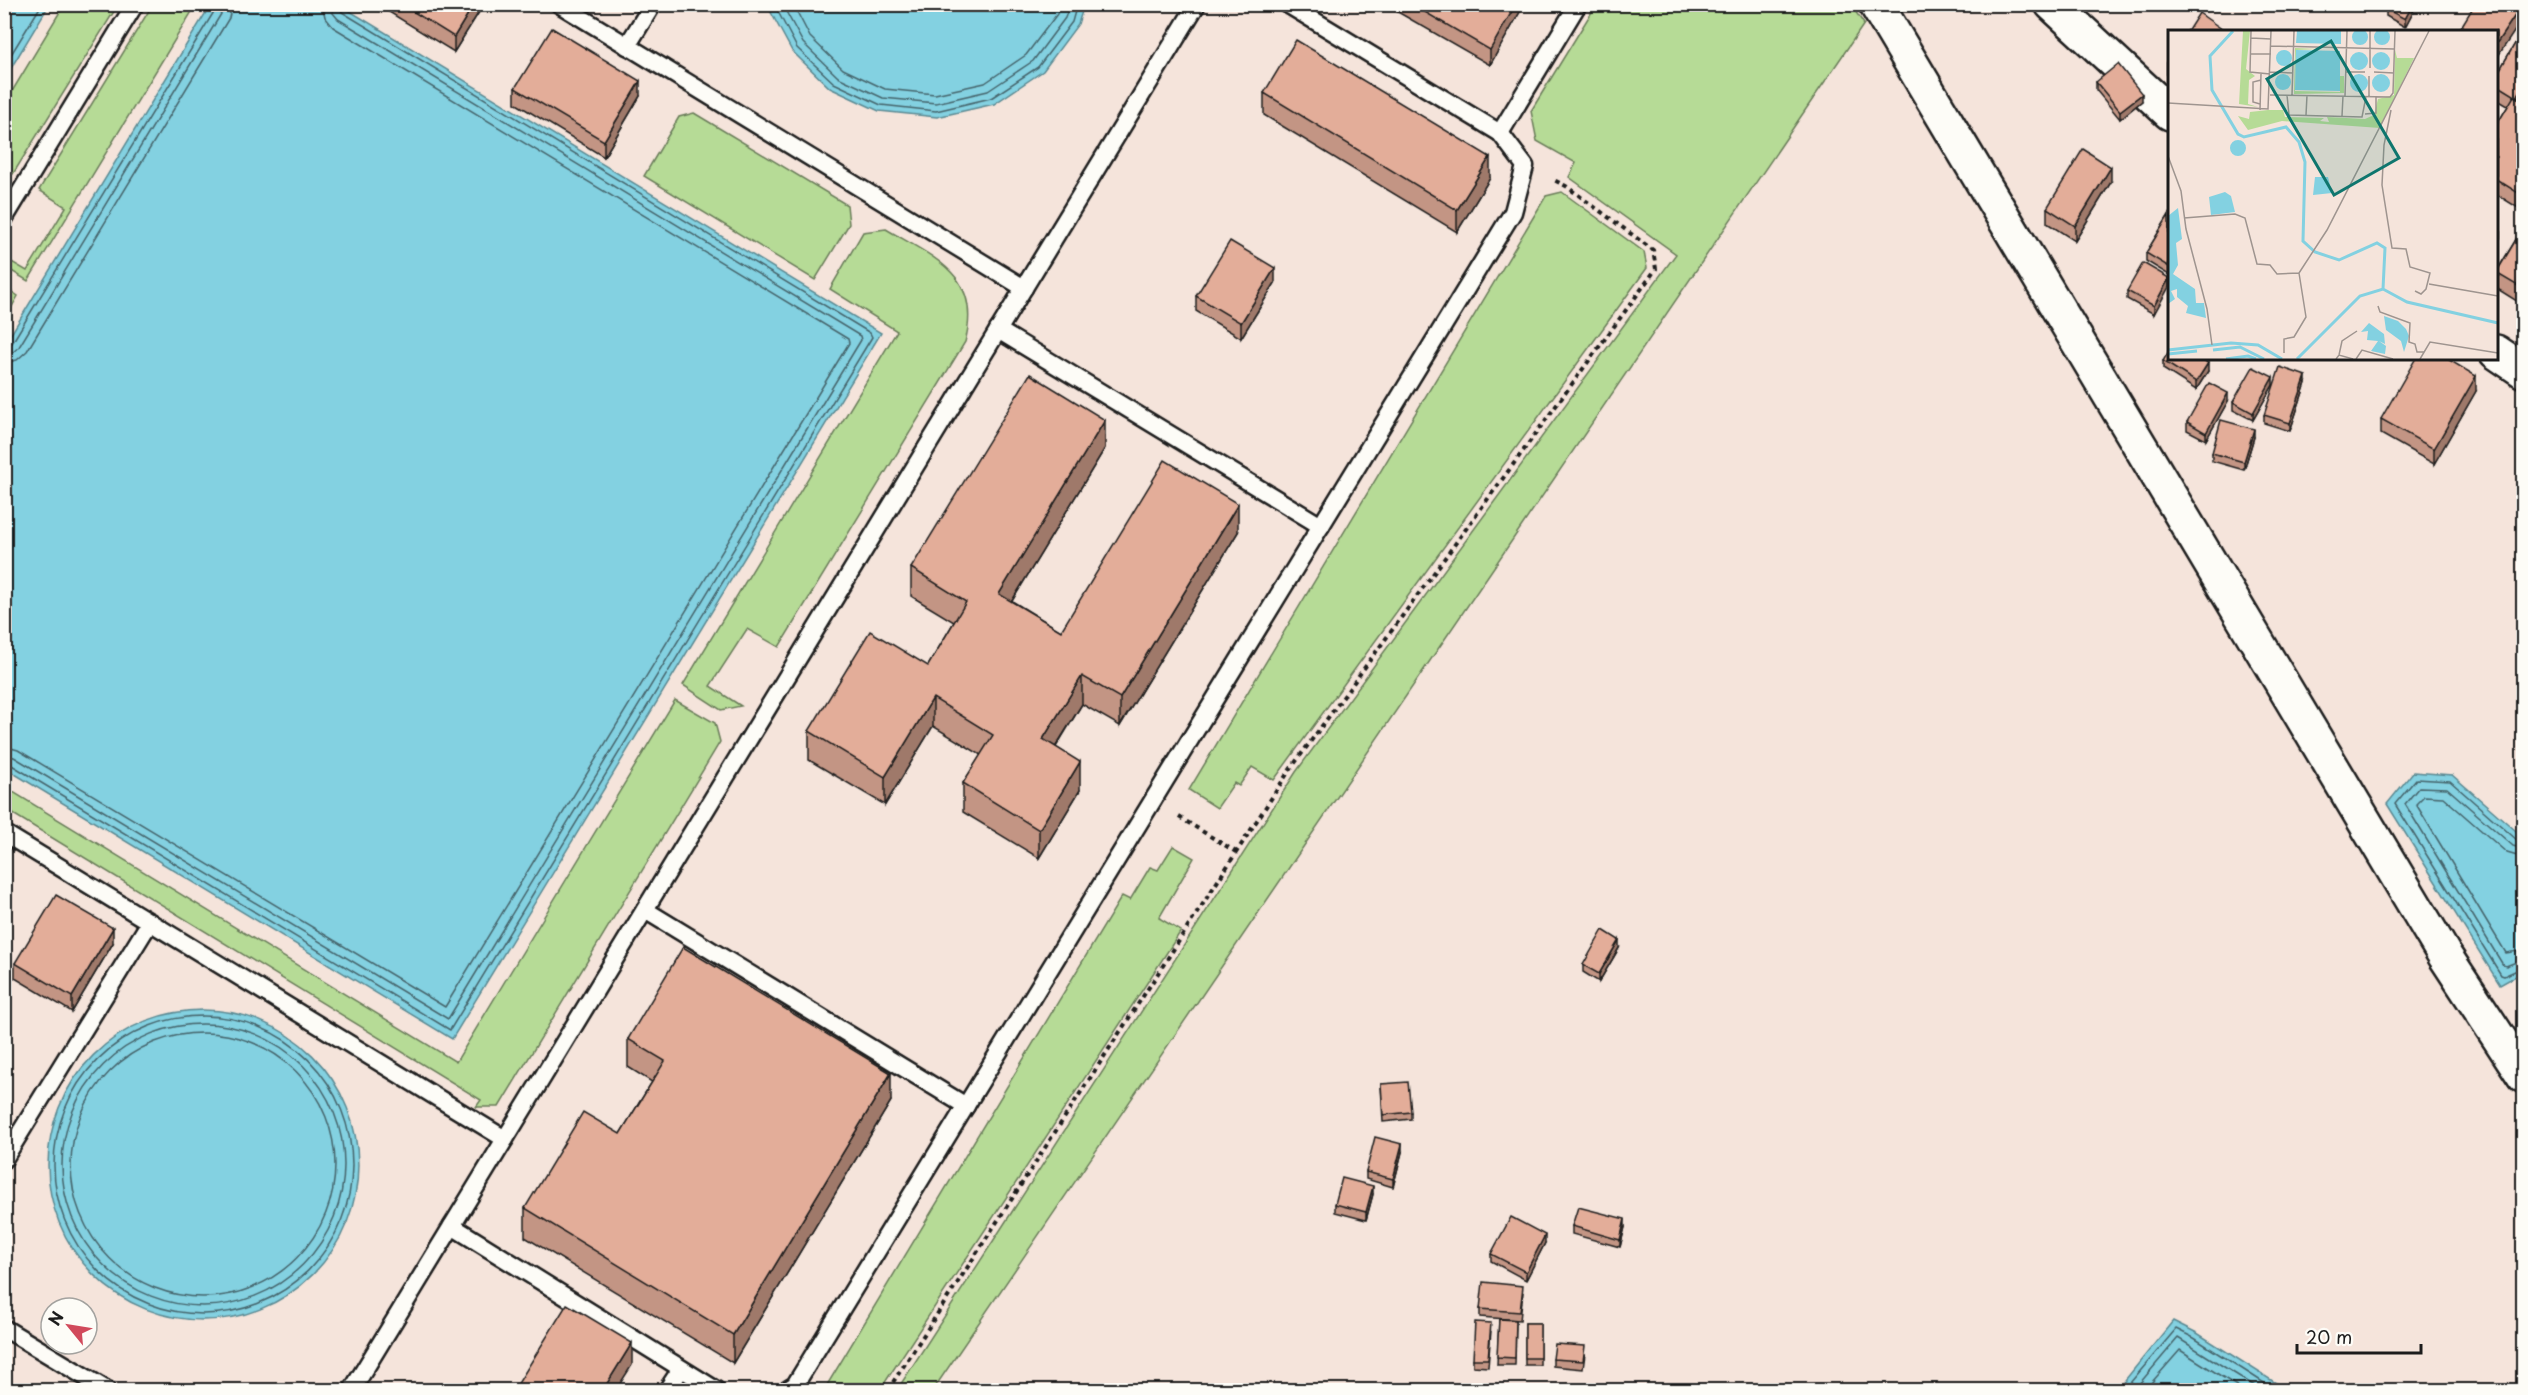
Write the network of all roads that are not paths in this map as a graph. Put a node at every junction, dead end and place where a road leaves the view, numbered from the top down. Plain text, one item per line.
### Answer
1 (135, 4) edge
2 (558, 4) edge
3 (652, 4) edge
4 (1197, 4) edge
5 (1287, 4) edge
6 (1578, 4) edge
7 (1876, 4) edge
8 (2052, 4) edge
9 (627, 46) junction
10 (2168, 112) edge
11 (1500, 133) junction
12 (4, 219) edge
13 (1024, 288) junction
14 (998, 330) junction
15 (2498, 353) edge
16 (2523, 371) edge
17 (1321, 526) junction
18 (4, 833) edge
19 (645, 910) junction
20 (150, 921) junction
21 (2523, 1076) edge
22 (966, 1106) junction
23 (505, 1139) junction
24 (4, 1159) edge
25 (452, 1226) junction
26 (4, 1328) edge
27 (681, 1369) junction
28 (107, 1390) edge
29 (352, 1390) edge
30 (667, 1390) edge
31 (716, 1390) edge
32 (787, 1390) edge

1 - 12 lane
2 - 9 lane
3 - 9 lane
4 - 13 lane
5 - 11 lane
6 - 11 lane
7 - 21 street
8 - 10 street
9 - 13 lane
11 - 17 lane
13 - 14 lane
14 - 17 lane
14 - 19 lane
15 - 16 street
17 - 22 lane
18 - 20 lane
19 - 22 lane
19 - 23 lane
20 - 23 lane
20 - 24 lane
22 - 32 lane
23 - 25 lane
25 - 27 lane
25 - 29 lane
26 - 28 lane
27 - 30 lane
27 - 31 lane

